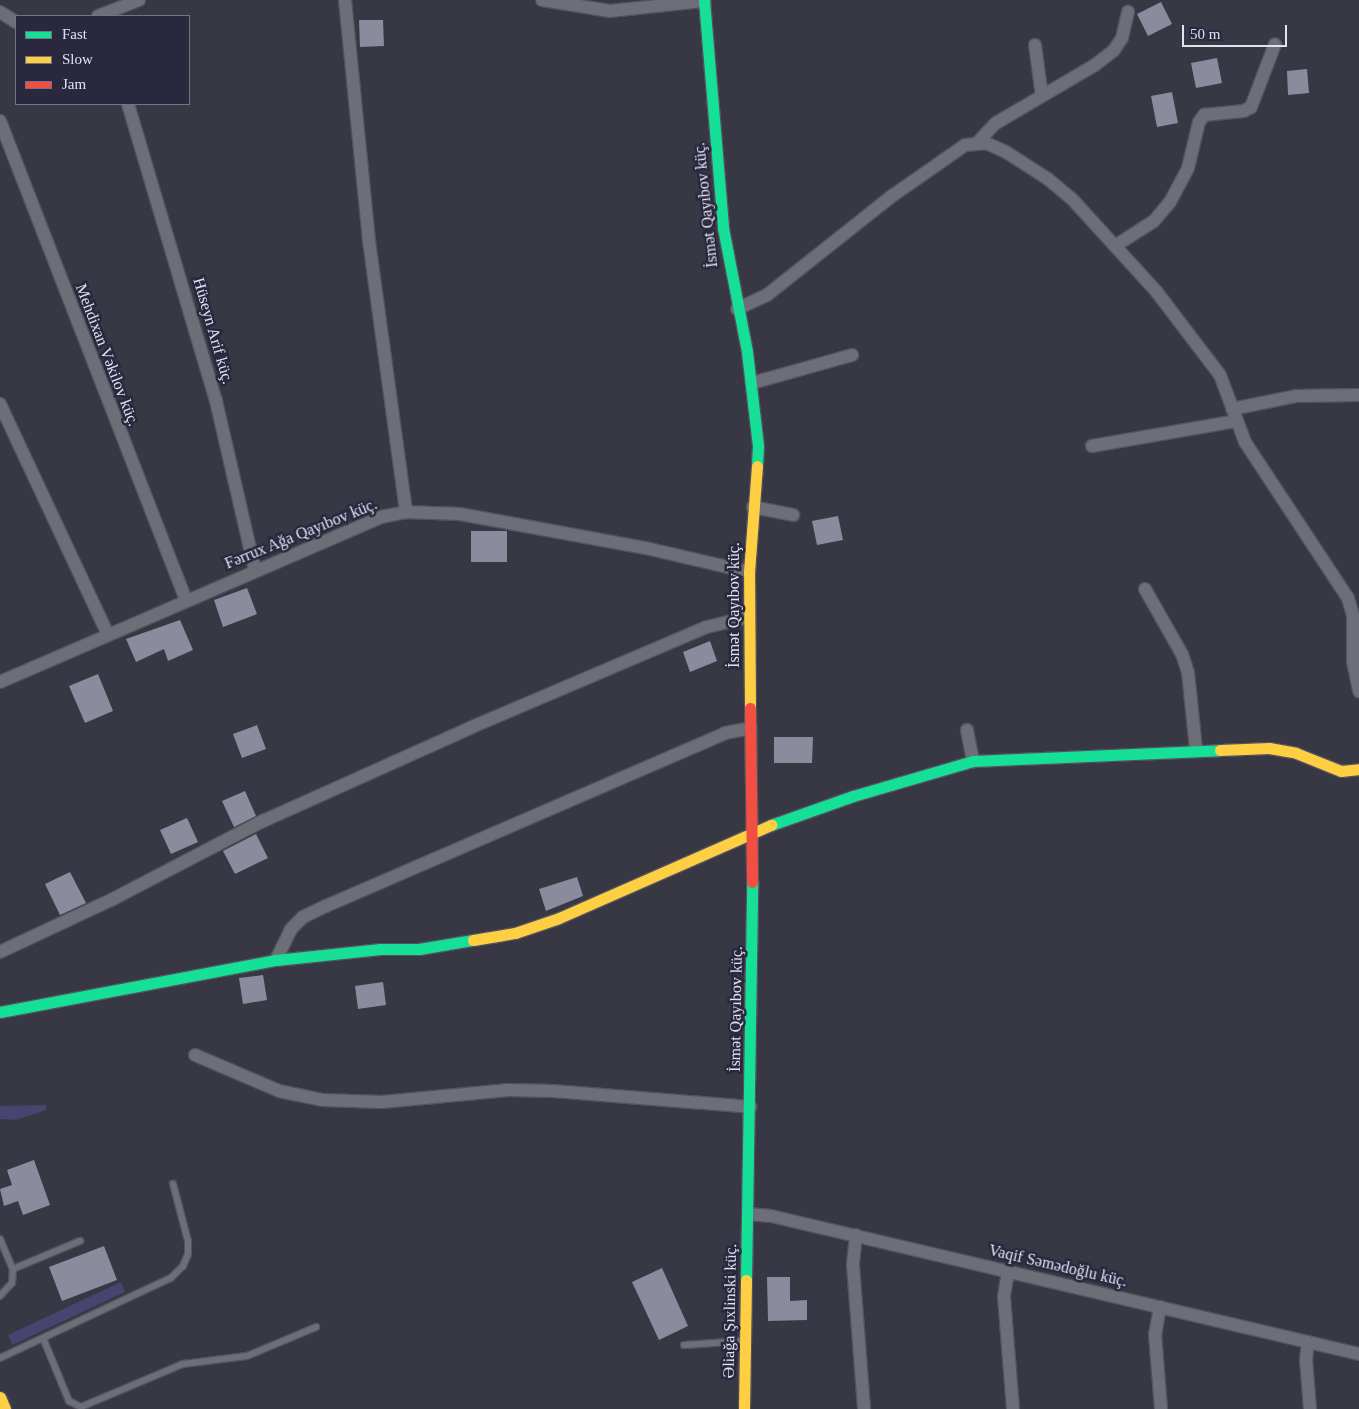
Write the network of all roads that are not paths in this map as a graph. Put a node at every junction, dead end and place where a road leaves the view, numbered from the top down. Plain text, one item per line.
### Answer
1 (139, 0) edge
2 (345, 0) edge
3 (542, 0) edge
4 (704, 1) edge
5 (0, 12) edge
6 (1128, 12) dead end
7 (101, 15) edge
8 (15, 21) edge
9 (1275, 44) dead end
10 (1035, 45) dead end
11 (1042, 96) junction
12 (128, 105) edge
13 (0, 121) edge
14 (978, 142) junction
15 (1115, 246) junction
16 (737, 309) junction
17 (852, 355) dead end
18 (752, 383) junction
19 (1359, 395) edge
20 (0, 404) edge
21 (1234, 415) junction
22 (1092, 446) dead end
23 (753, 507) junction
24 (406, 512) junction
25 (793, 515) dead end
26 (255, 570) junction
27 (748, 572) junction
28 (1145, 589) dead end
29 (186, 600) junction
30 (748, 617) junction
31 (108, 635) junction
32 (0, 682) edge
33 (1359, 691) edge
34 (751, 728) junction
35 (967, 730) dead end
36 (1196, 749) junction
37 (973, 761) junction
38 (1357, 774) edge
39 (752, 832) junction
40 (0, 952) edge
41 (276, 960) junction
42 (0, 1012) edge
43 (194, 1055) dead end
44 (750, 1106) junction
45 (173, 1184) dead end
46 (749, 1214) junction
47 (856, 1235) junction
48 (0, 1239) edge
49 (80, 1240) dead end
50 (13, 1269) junction
51 (1008, 1271) junction
52 (0, 1296) edge
53 (1160, 1307) junction
54 (316, 1327) dead end
55 (43, 1338) junction
56 (746, 1341) junction
57 (1308, 1342) junction
58 (684, 1345) dead end
59 (1359, 1354) edge
60 (0, 1358) edge
61 (0, 1397) edge
62 (5, 1409) edge
63 (744, 1409) edge
64 (864, 1409) edge
65 (1013, 1409) edge
66 (1161, 1409) edge
67 (1310, 1409) edge

1 - 7 street
2 - 24 street
3 - 4 street
4 - 16 street, İsmət Qayıbov küç.
5 - 8 street
6 - 11 street
9 - 15 street
10 - 11 street
11 - 14 street
12 - 26 street, Hüseyn Arif küç.
13 - 29 street, Mehdixan Vəkilov küç.
14 - 15 street
14 - 16 street
15 - 21 street
16 - 18 street, İsmət Qayıbov küç.
17 - 18 street
18 - 23 street, İsmət Qayıbov küç.
19 - 21 street
20 - 31 street
21 - 22 street
21 - 33 street
23 - 25 street
23 - 27 street, İsmət Qayıbov küç.
24 - 26 street, Fərrux Ağa Qayıbov küç.
24 - 27 street, Fərrux Ağa Qayıbov küç.
26 - 29 street, Fərrux Ağa Qayıbov küç.
27 - 30 street, İsmət Qayıbov küç.
28 - 36 street
29 - 31 street, Fərrux Ağa Qayıbov küç.
30 - 34 street, İsmət Qayıbov küç.
30 - 40 street
31 - 32 street, Fərrux Ağa Qayıbov küç.
34 - 39 street, İsmət Qayıbov küç.
34 - 41 street
35 - 37 street
36 - 37 street
36 - 38 street
37 - 39 street
39 - 41 street
39 - 44 street, İsmət Qayıbov küç.
41 - 42 street
43 - 44 street
44 - 46 street, İsmət Qayıbov küç.
45 - 55 lane
46 - 47 street, Vaqif Səmədoğlu küç.
46 - 56 street, Əliağa Şıxlinski küç.
47 - 51 street, Vaqif Səmədoğlu küç.
47 - 64 street
48 - 50 lane
49 - 50 lane
50 - 52 lane
51 - 53 street, Vaqif Səmədoğlu küç.
51 - 65 street
53 - 57 street, Vaqif Səmədoğlu küç.
53 - 66 street
54 - 55 lane
55 - 60 lane
56 - 58 lane
56 - 63 street, Əliağa Şıxlinski küç.
57 - 59 street, Vaqif Səmədoğlu küç.
57 - 67 street
61 - 62 street

